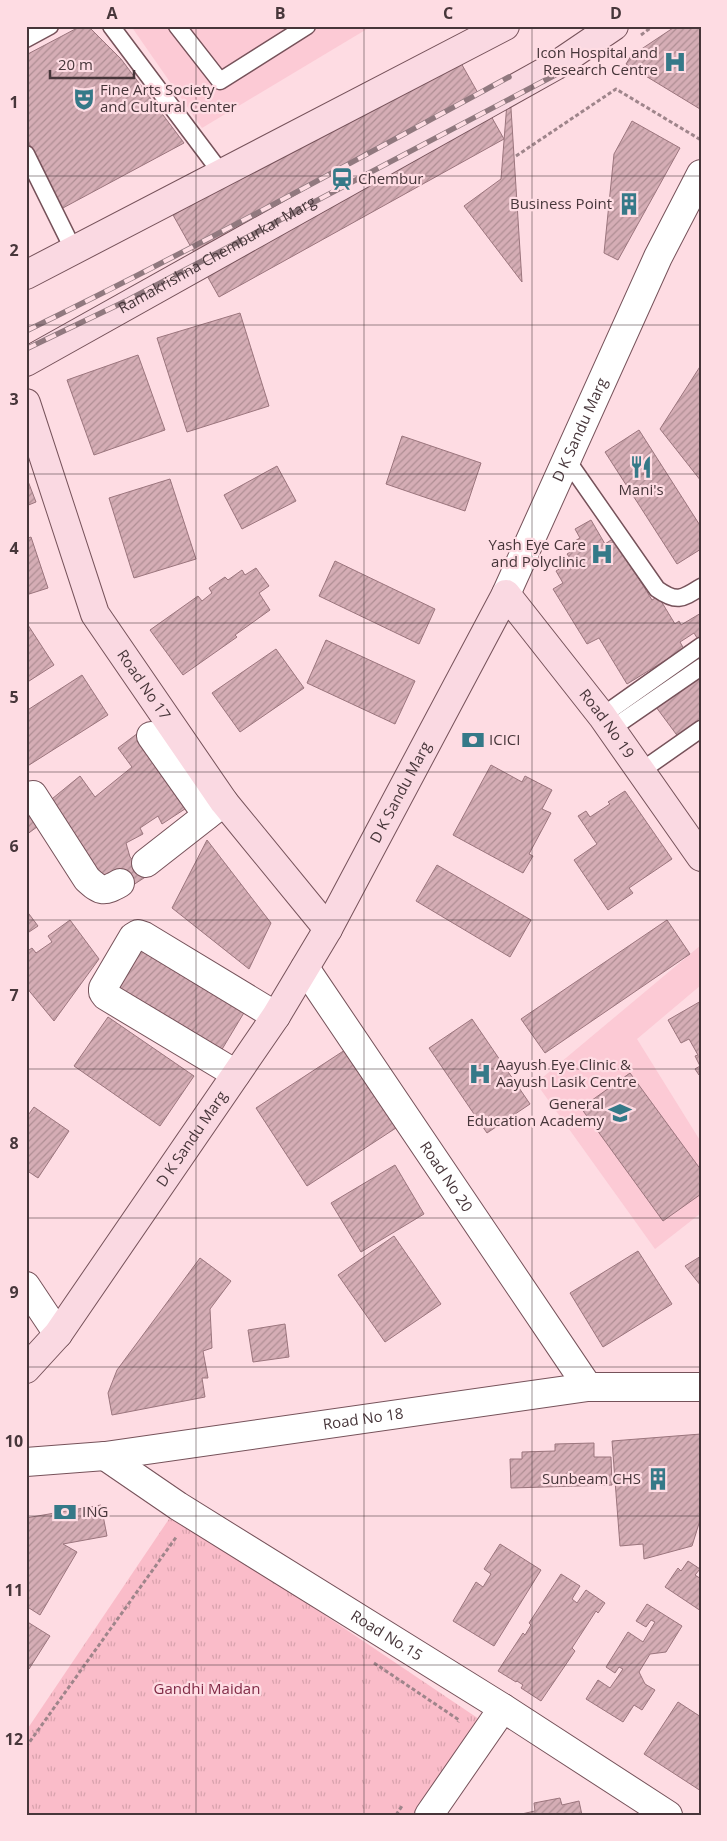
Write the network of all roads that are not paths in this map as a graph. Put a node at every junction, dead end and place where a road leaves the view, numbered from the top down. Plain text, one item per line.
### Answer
1 (50, 26) edge
2 (110, 26) edge
3 (177, 26) edge
4 (308, 26) edge
5 (614, 26) edge
6 (495, 29) edge
7 (26, 39) edge
8 (26, 154) edge
9 (222, 174) junction
10 (701, 174) edge
11 (74, 251) junction
12 (28, 270) edge
13 (26, 362) edge
14 (26, 403) edge
15 (567, 460) junction
16 (701, 587) edge
17 (506, 594) junction
18 (701, 646) edge
19 (701, 667) edge
20 (606, 722) junction
21 (701, 729) edge
22 (151, 736) dead end
23 (186, 766) junction
24 (641, 771) junction
25 (33, 796) dead end
26 (215, 808) junction
27 (701, 856) edge
28 (146, 863) dead end
29 (120, 883) dead end
30 (328, 929) junction
31 (305, 968) junction
32 (276, 1016) junction
33 (236, 1074) junction
34 (26, 1286) edge
35 (58, 1334) junction
36 (26, 1369) edge
37 (588, 1386) junction
38 (701, 1387) edge
39 (105, 1456) junction
40 (26, 1462) edge
41 (502, 1708) junction
42 (429, 1815) edge
43 (668, 1815) edge

1 - 7 lane
2 - 9 lane
3 - 4 lane
5 - 13 main road, Ramakrishna Chemburkar Marg
6 - 9 main road
8 - 11 lane
9 - 11 main road
10 - 15 street, D K Sandu Marg
11 - 12 main road
14 - 23 main road, Road No 17
15 - 16 lane
15 - 17 street, D K Sandu Marg
17 - 20 main road, Road No 19
17 - 30 main road, D K Sandu Marg
18 - 20 lane
19 - 20 lane
20 - 24 main road, Road No 19
21 - 24 lane
22 - 23 street
23 - 26 main road, Road No 17
24 - 27 main road, Road No 19
25 - 29 street
26 - 28 street
26 - 30 main road, Road No 17
30 - 31 main road, D K Sandu Marg
31 - 32 main road, D K Sandu Marg
31 - 37 street, Road No 20
32 - 33 main road, D K Sandu Marg
32 - 33 street
33 - 35 main road, D K Sandu Marg
34 - 35 street
35 - 36 main road, D K Sandu Marg
37 - 38 street, Road No 18
37 - 39 street, Road No 18
39 - 40 street, Road No 18
39 - 41 street, Road No.15
41 - 42 street
41 - 43 street, Road No.15

